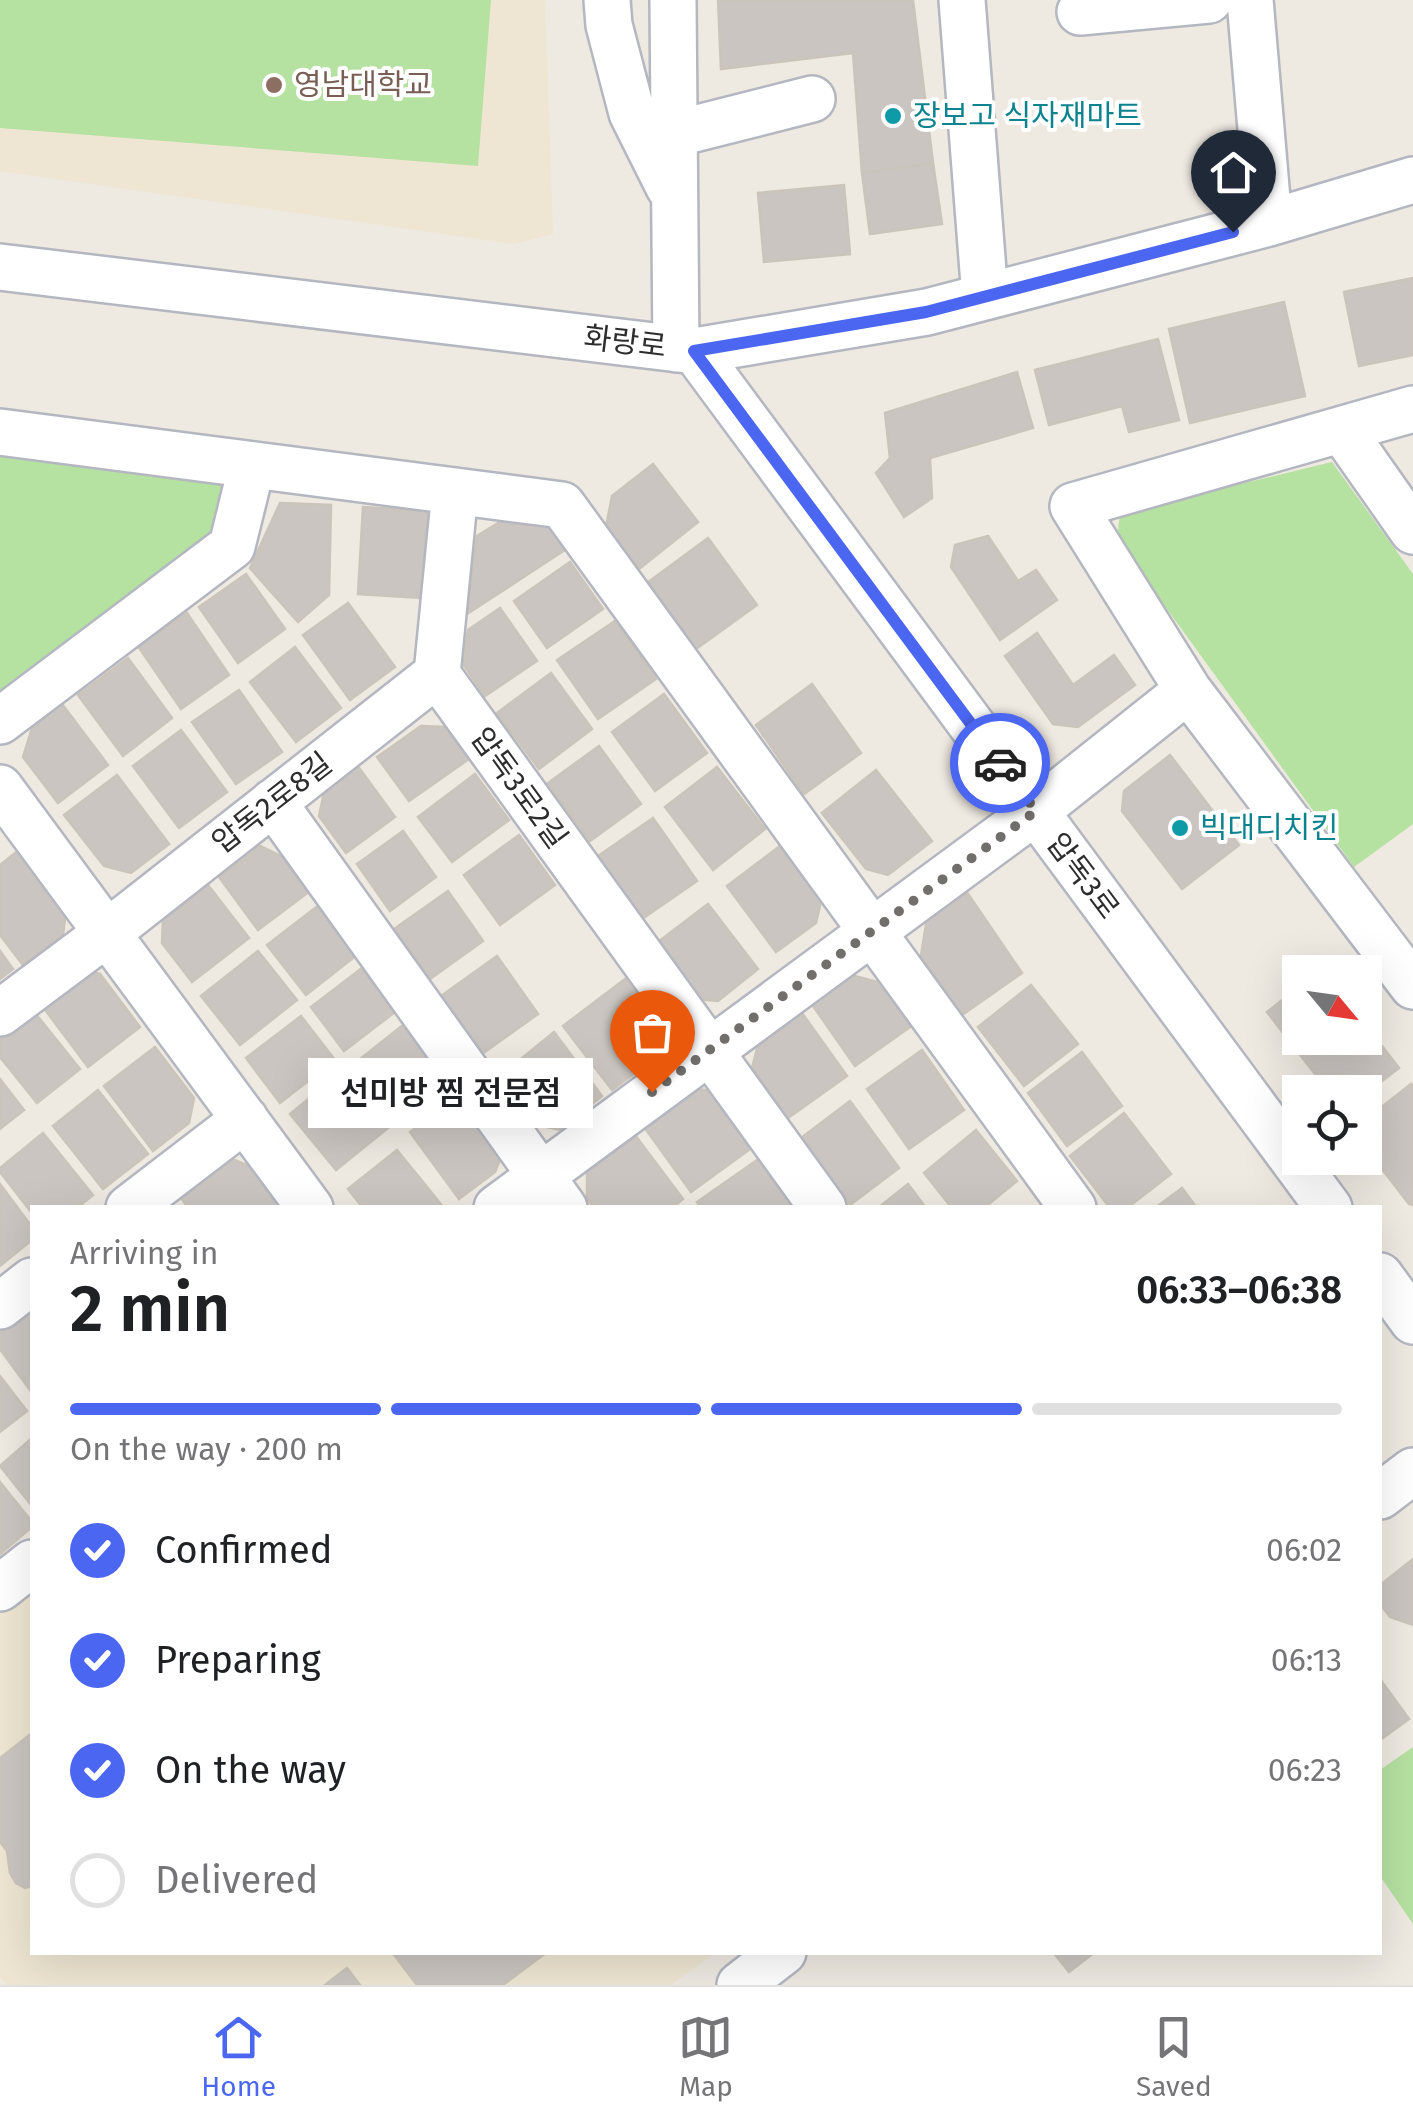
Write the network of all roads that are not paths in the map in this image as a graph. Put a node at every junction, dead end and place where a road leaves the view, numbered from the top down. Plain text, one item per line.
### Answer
1 (607, 0) edge
2 (672, 0) edge
3 (962, 0) edge
4 (1209, 0) edge
5 (1250, 0) edge
6 (1080, 12) dead end
7 (812, 99) dead end
8 (674, 134) junction
9 (1413, 180) edge
10 (674, 198) junction
11 (1269, 223) junction
12 (0, 266) edge
13 (986, 297) junction
14 (686, 350) junction
15 (1413, 409) edge
16 (1342, 430) junction
17 (0, 432) edge
18 (252, 465) junction
19 (455, 491) junction
20 (1413, 531) edge
21 (437, 674) junction
22 (1188, 690) junction
23 (0, 721) edge
24 (0, 788) edge
25 (273, 802) junction
26 (1036, 811) junction
27 (872, 931) junction
28 (107, 933) junction
29 (1413, 986) edge
30 (0, 1013) edge
31 (708, 1050) junction
32 (245, 1120) junction
33 (552, 1191) edge
34 (133, 1205) edge
35 (308, 1205) edge
36 (507, 1205) edge
37 (821, 1205) edge
38 (1071, 1205) edge
39 (1327, 1205) edge
40 (1382, 1279) edge
41 (30, 1283) edge
42 (0, 1306) edge
43 (1413, 1321) edge
44 (1413, 1471) edge
45 (1382, 1494) edge
46 (30, 1565) edge
47 (0, 1588) edge
48 (779, 1955) edge
49 (740, 1985) edge

1 - 10 street
2 - 8 street
3 - 13 street
4 - 6 street
5 - 11 street
7 - 8 street
8 - 10 street
9 - 11 street, 화랑로
10 - 14 street
11 - 13 street, 화랑로
12 - 14 street, 화랑로
13 - 14 street, 화랑로
14 - 26 street, 압독3로
15 - 16 street
16 - 20 street
16 - 22 street
17 - 18 street
18 - 19 street
18 - 23 street
19 - 21 street
19 - 27 street
21 - 25 street, 압독2로8길
21 - 31 street, 압독3로2길
22 - 26 street
22 - 29 street
24 - 28 street
25 - 28 street, 압독2로8길
25 - 33 street
26 - 27 street
26 - 39 street, 압독3로
27 - 31 street
27 - 38 street
28 - 30 street, 압독2로8길
28 - 32 street
31 - 33 street
31 - 37 street, 압독3로2길
32 - 34 street
32 - 35 street
33 - 36 street
40 - 43 street
41 - 42 street
44 - 45 street
46 - 47 street
48 - 49 street

